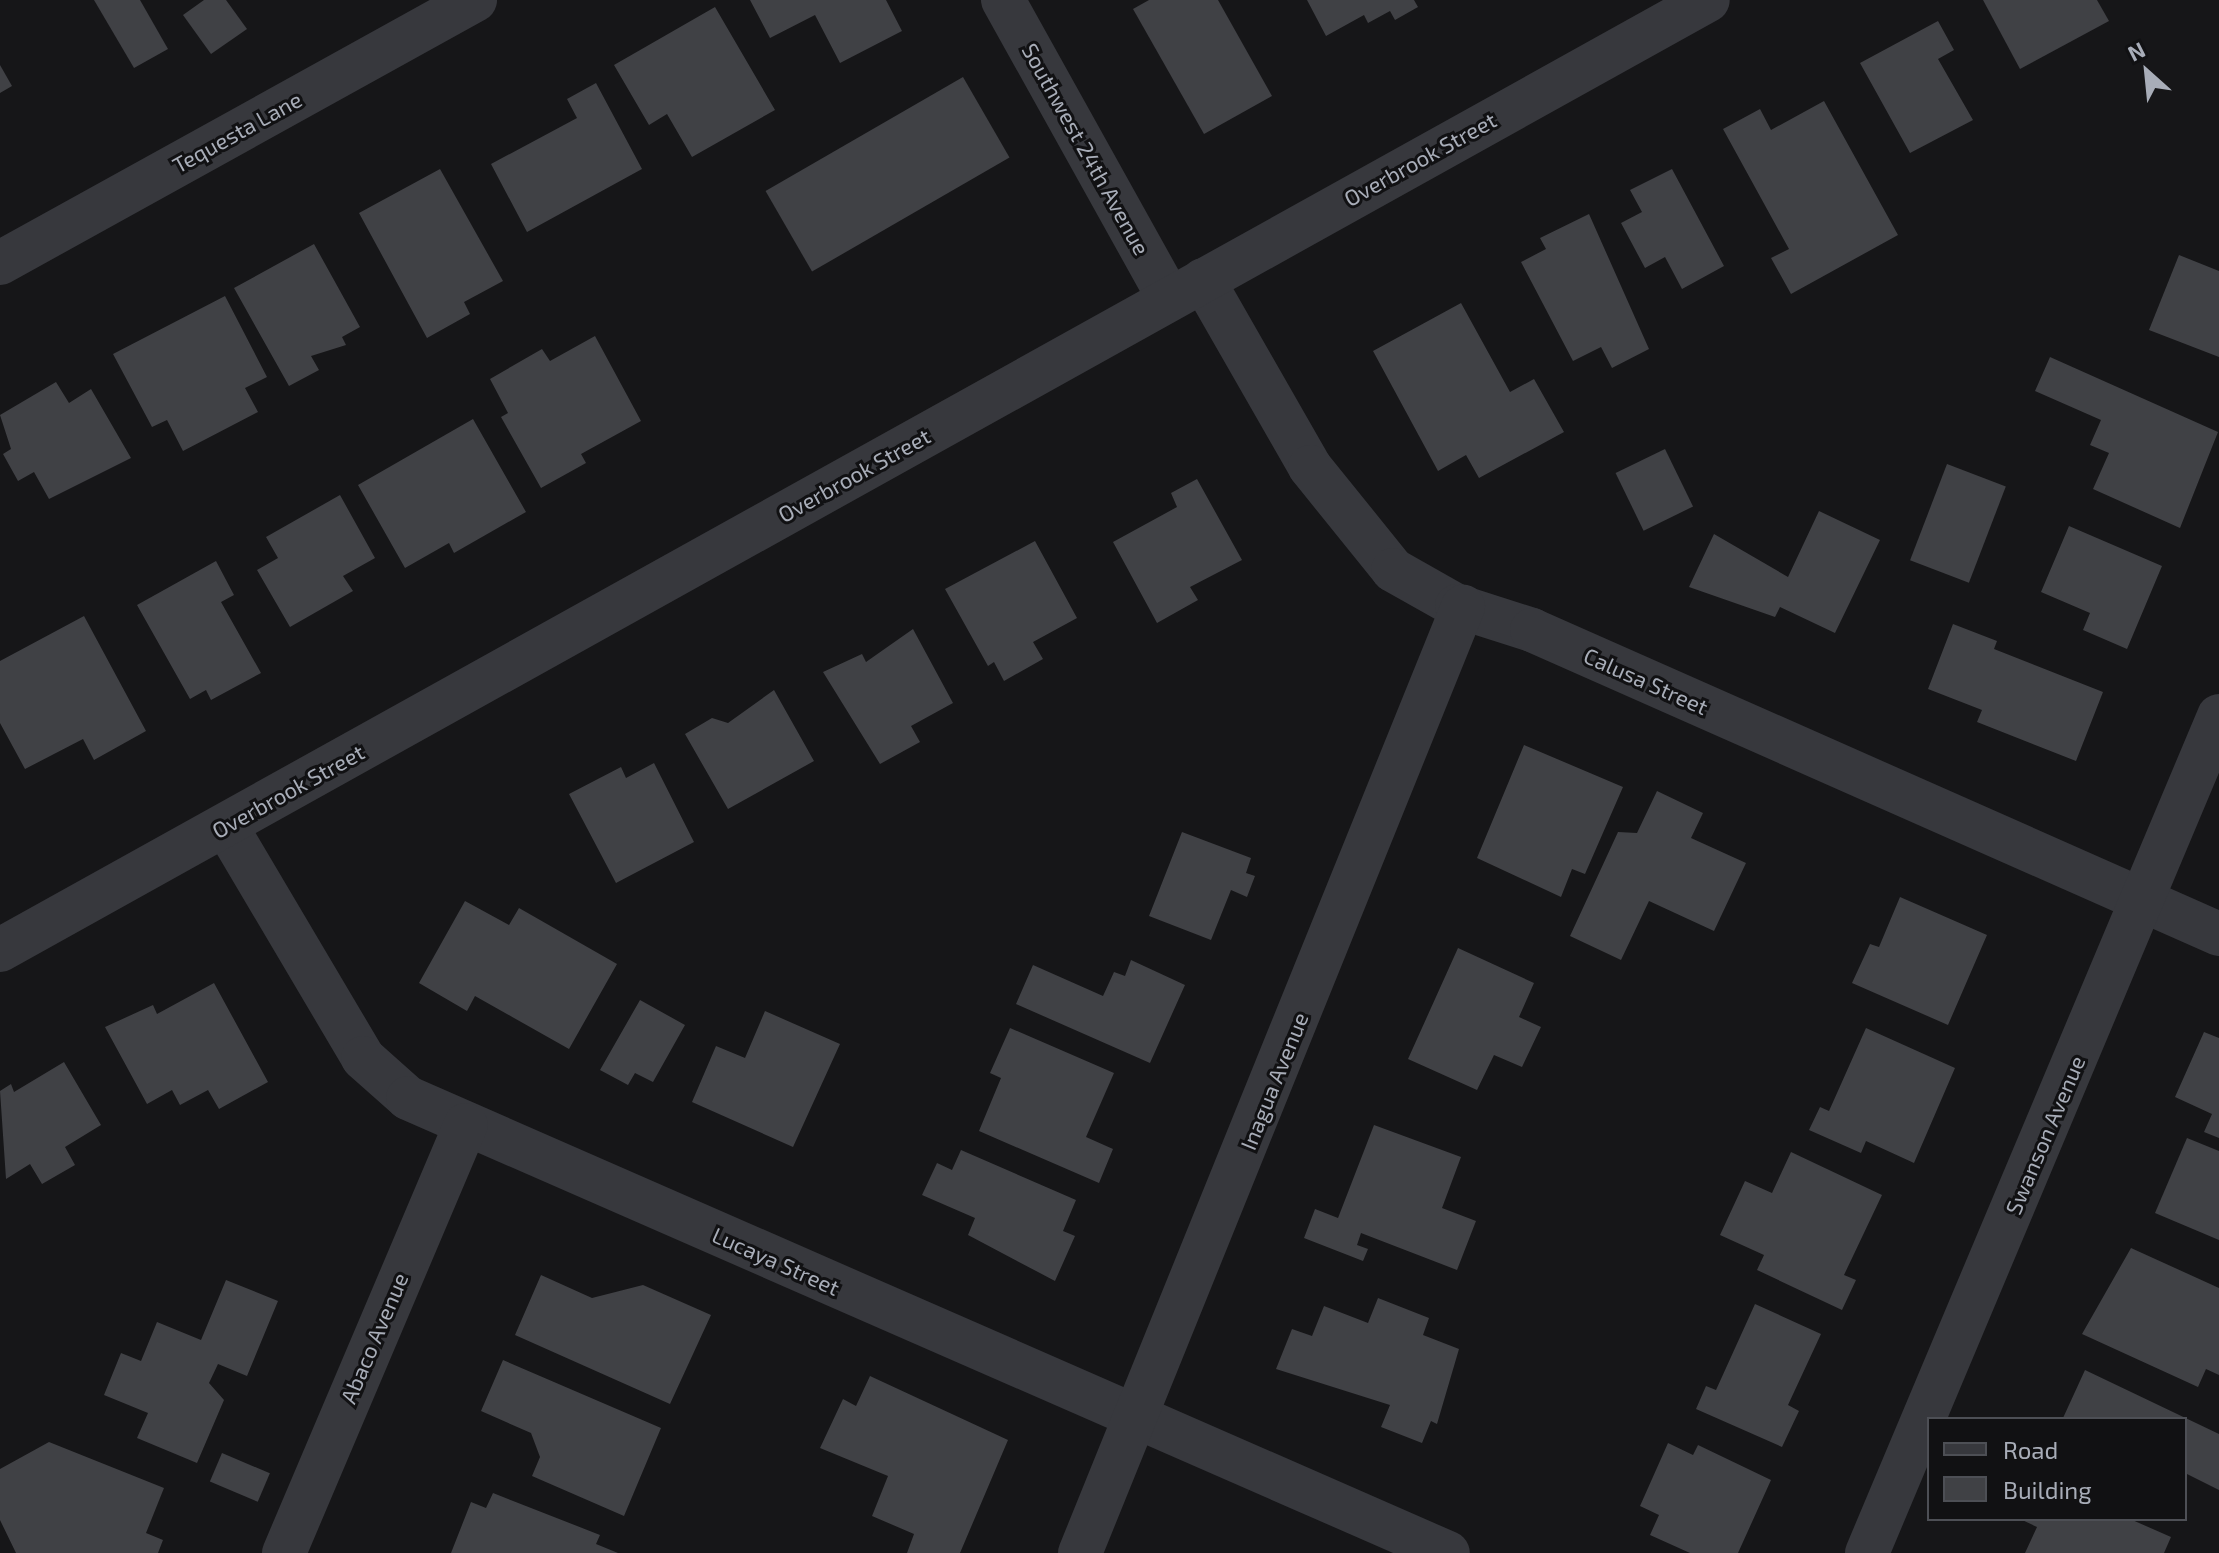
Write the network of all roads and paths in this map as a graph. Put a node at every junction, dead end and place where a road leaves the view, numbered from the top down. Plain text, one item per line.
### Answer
1 (475, 0) edge
2 (1003, 0) edge
3 (1708, 0) edge
4 (0, 263) edge
5 (1186, 289) junction
6 (1463, 607) junction
7 (2219, 716) edge
8 (226, 826) junction
9 (2143, 900) junction
10 (2219, 934) edge
11 (0, 950) edge
12 (466, 1125) junction
13 (1138, 1420) junction
14 (284, 1553) edge
15 (1080, 1553) edge
16 (1448, 1553) edge
17 (1867, 1553) edge

1 - 4 street, Tequesta Lane
2 - 5 street, Southwest 24th Avenue
3 - 5 street, Overbrook Street
5 - 6 street, Calusa Street
5 - 8 street, Overbrook Street
6 - 9 street, Calusa Street
6 - 13 street, Inagua Avenue
7 - 9 street, Swanson Avenue
8 - 11 street, Overbrook Street
8 - 12 street, Lucaya Street
9 - 10 street, Calusa Street
9 - 17 street, Swanson Avenue
12 - 13 street, Lucaya Street
12 - 14 street, Abaco Avenue
13 - 15 street, Inagua Avenue
13 - 16 street, Lucaya Street

